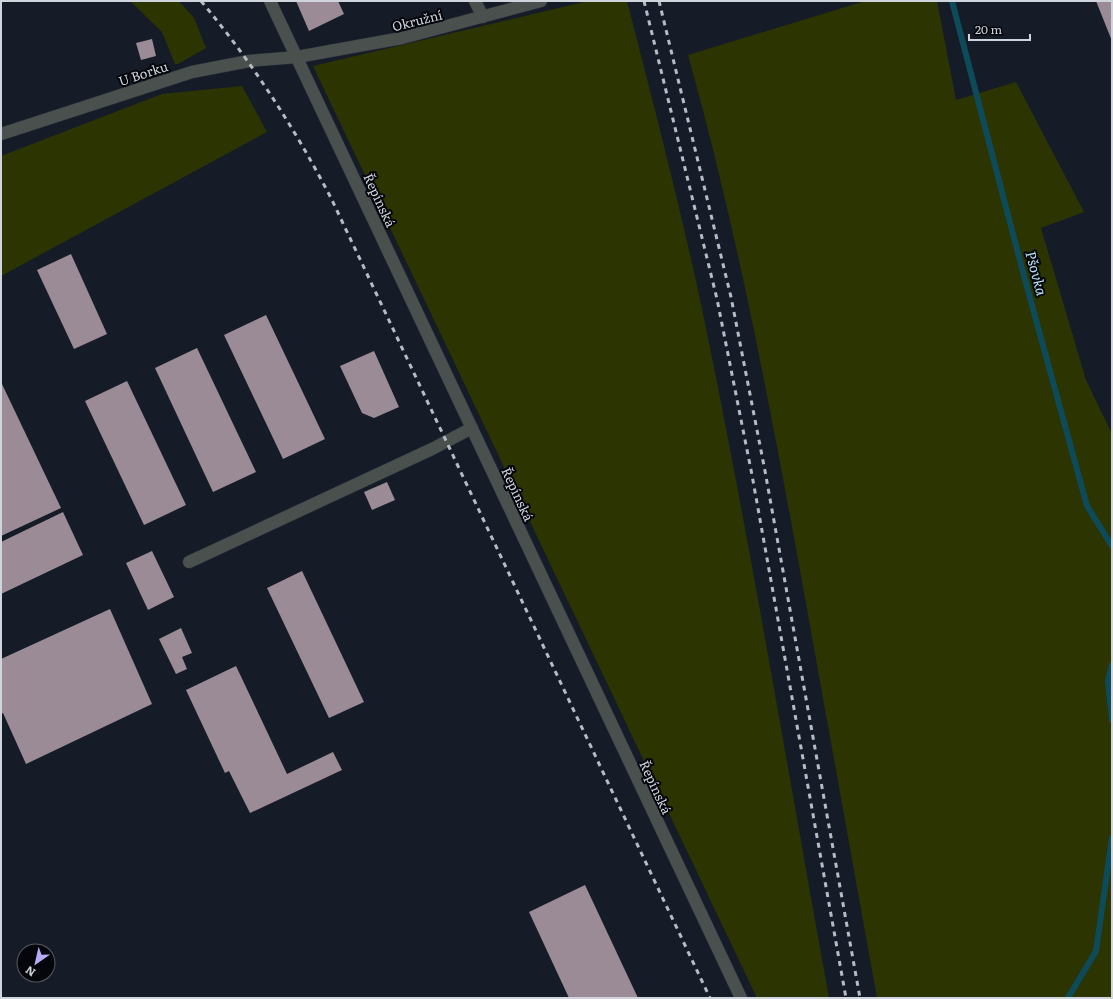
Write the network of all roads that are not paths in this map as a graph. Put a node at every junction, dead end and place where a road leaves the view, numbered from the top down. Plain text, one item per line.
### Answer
1 (270, 1) edge
2 (475, 1) edge
3 (541, 1) edge
4 (483, 17) junction
5 (297, 57) junction
6 (1, 134) edge
7 (472, 428) junction
8 (189, 562) dead end
9 (741, 998) edge

1 - 5 street, Řepínská
2 - 4 street
3 - 4 street, Okružní
4 - 5 street, Okružní
5 - 6 street, U Borku
5 - 7 street, Řepínská
7 - 8 street
7 - 9 street, Řepínská

